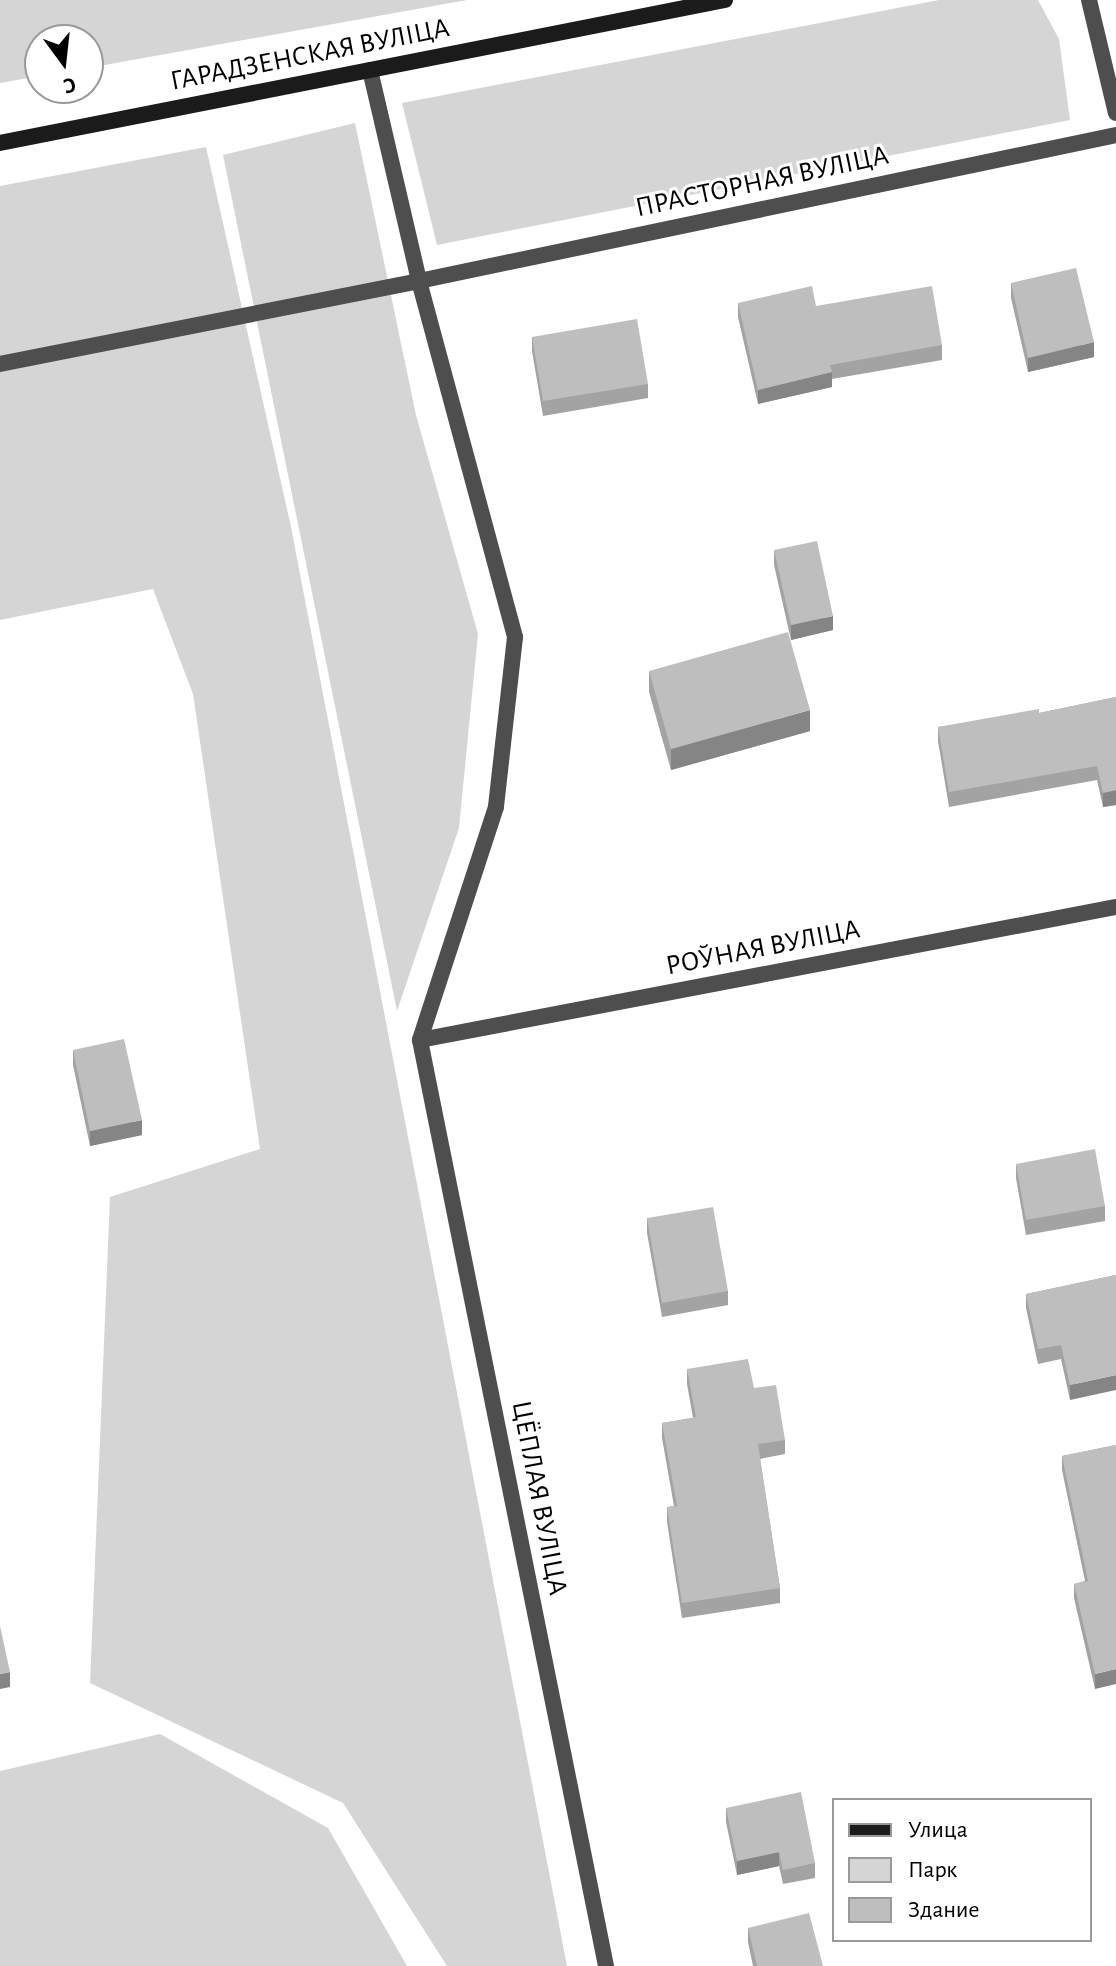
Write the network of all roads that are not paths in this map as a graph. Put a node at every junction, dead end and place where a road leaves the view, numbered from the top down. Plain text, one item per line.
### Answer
1 (725, 0) edge
2 (1089, 0) edge
3 (370, 70) junction
4 (1116, 113) edge
5 (1116, 135) edge
6 (0, 143) edge
7 (419, 281) junction
8 (0, 364) edge
9 (1116, 907) edge
10 (420, 1040) junction
11 (606, 1966) edge

1 - 3 main road, ГАРАДЗЕНСКАЯ ВУЛІЦА
2 - 4 street
3 - 6 main road, ГАРАДЗЕНСКАЯ ВУЛІЦА
3 - 7 street
5 - 7 street, ПРАСТОРНАЯ ВУЛІЦА
7 - 8 street, ПРАСТОРНАЯ ВУЛІЦА
7 - 10 street
9 - 10 street, РОЎНАЯ ВУЛІЦА
10 - 11 street, ЦЁПЛАЯ ВУЛІЦА

